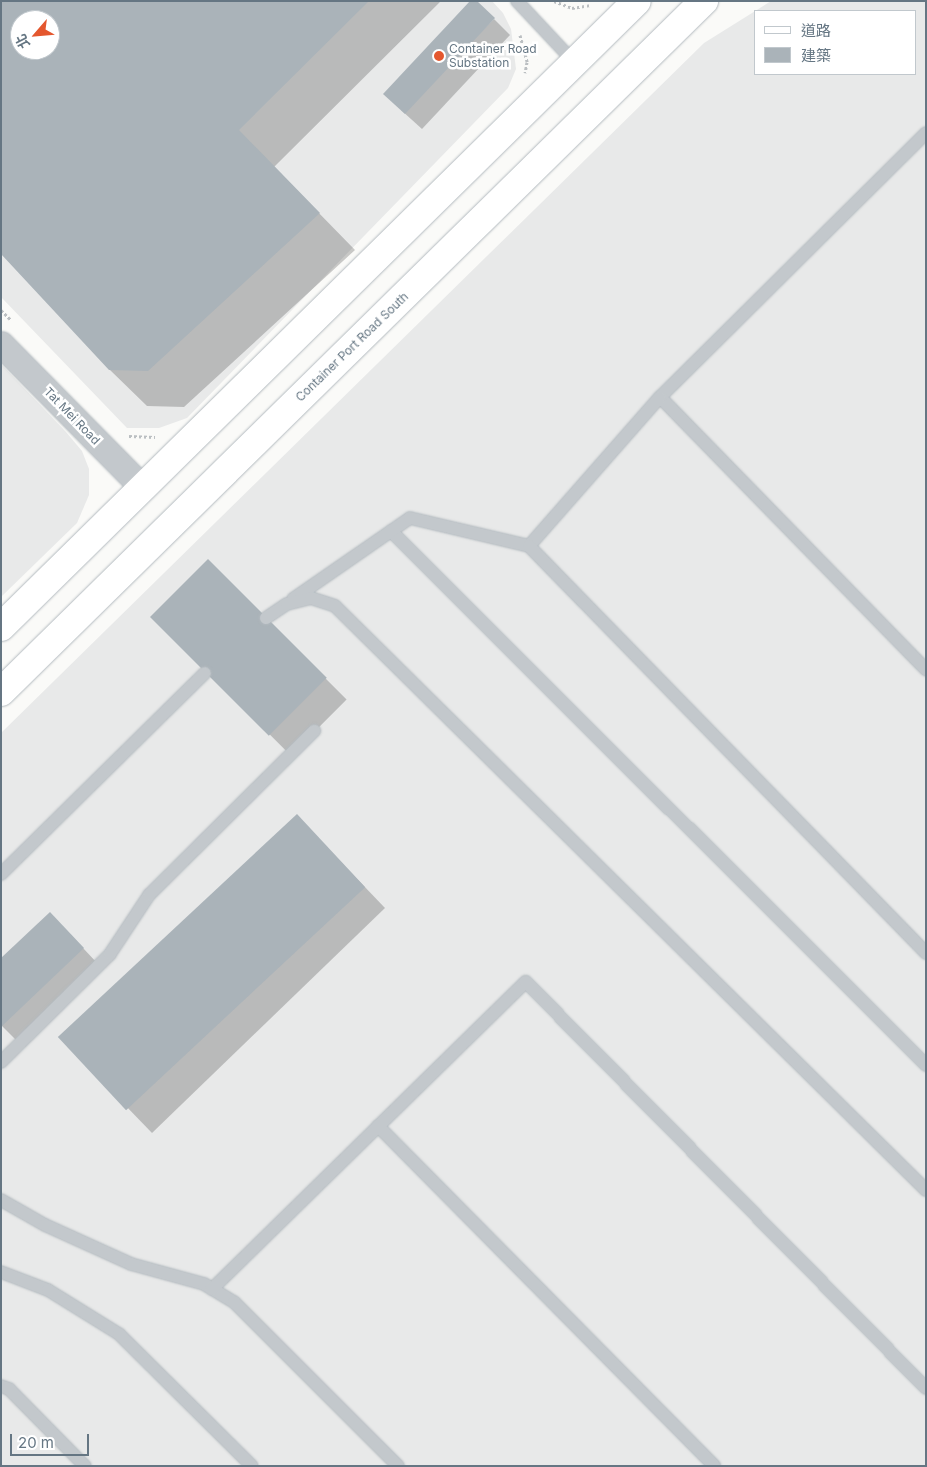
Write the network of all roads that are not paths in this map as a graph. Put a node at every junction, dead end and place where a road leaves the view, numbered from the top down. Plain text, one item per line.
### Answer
1 (517, 1) edge
2 (636, 1) edge
3 (704, 1) edge
4 (574, 62) junction
5 (926, 132) edge
6 (8, 334) edge
7 (660, 397) junction
8 (143, 488) junction
9 (391, 531) junction
10 (529, 546) junction
11 (287, 604) junction
12 (266, 618) dead end
13 (1, 627) edge
14 (926, 670) edge
15 (205, 673) dead end
16 (1, 692) edge
17 (314, 732) dead end
18 (1, 874) edge
19 (926, 953) edge
20 (1, 1062) edge
21 (926, 1065) edge
22 (378, 1126) junction
23 (926, 1190) edge
24 (1, 1200) edge
25 (1, 1272) edge
26 (212, 1289) junction
27 (1, 1386) edge
28 (926, 1388) edge
29 (85, 1466) edge
30 (252, 1466) edge
31 (398, 1466) edge
32 (714, 1466) edge

1 - 4 lane
2 - 4 street
3 - 16 street, Container Port Road South
4 - 8 street
5 - 7 lane
6 - 8 street, Tat Mei Road
7 - 10 lane
7 - 14 lane
8 - 13 street
9 - 10 lane
9 - 11 lane
9 - 21 lane
10 - 19 lane
11 - 12 lane
11 - 23 lane
15 - 18 lane
17 - 20 lane
22 - 26 lane
22 - 28 lane
22 - 32 lane
24 - 26 lane
25 - 30 lane
26 - 31 lane
27 - 29 lane

